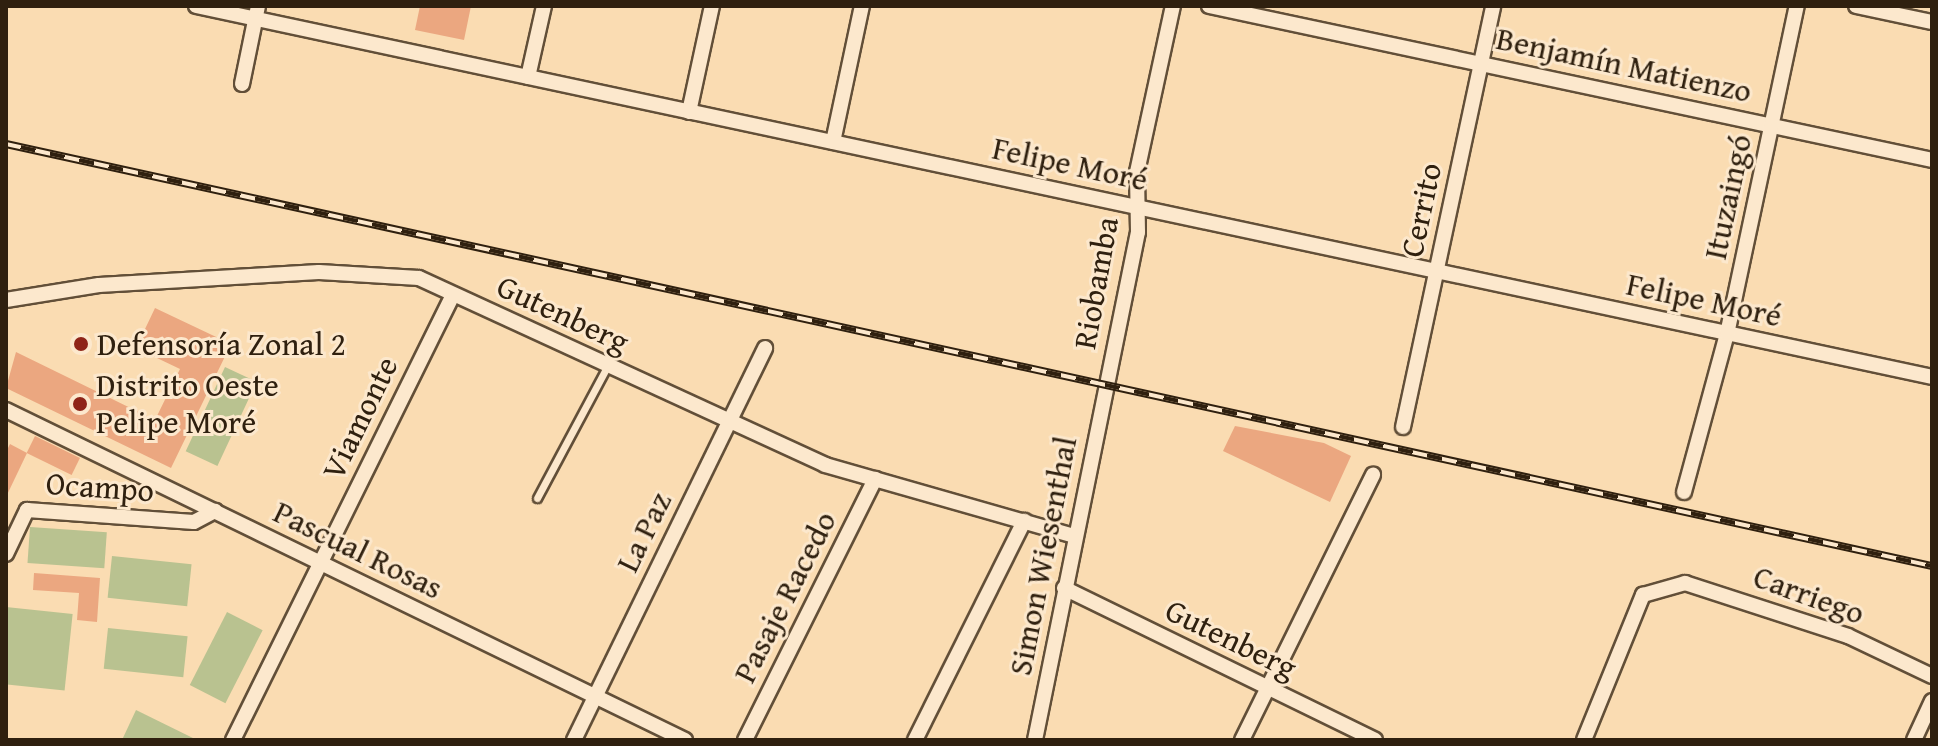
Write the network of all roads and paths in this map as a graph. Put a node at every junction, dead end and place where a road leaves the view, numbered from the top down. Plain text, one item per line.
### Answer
1 (196, 6) edge
2 (544, 6) edge
3 (712, 6) edge
4 (862, 6) edge
5 (1173, 6) edge
6 (1209, 6) edge
7 (1493, 6) edge
8 (1797, 6) edge
9 (1856, 6) edge
10 (257, 12) edge
11 (1932, 22) edge
12 (1480, 62) junction
13 (528, 77) junction
14 (242, 84) dead end
15 (689, 112) junction
16 (1772, 125) junction
17 (833, 142) junction
18 (1932, 160) edge
19 (1139, 208) junction
20 (1436, 271) junction
21 (453, 294) junction
22 (6, 300) edge
23 (1727, 334) junction
24 (765, 348) dead end
25 (608, 365) junction
26 (1932, 377) edge
27 (1106, 383) joint
28 (6, 410) edge
29 (729, 421) junction
30 (1403, 427) dead end
31 (1373, 475) dead end
32 (875, 479) junction
33 (1684, 492) dead end
34 (537, 498) dead end
35 (215, 511) junction
36 (1024, 521) junction
37 (1074, 536) junction
38 (6, 554) edge
39 (320, 562) junction
40 (1064, 588) junction
41 (1932, 676) edge
42 (1268, 688) junction
43 (595, 696) junction
44 (1932, 701) edge
45 (233, 740) edge
46 (574, 740) edge
47 (685, 740) edge
48 (745, 740) edge
49 (915, 740) edge
50 (1035, 740) edge
51 (1242, 740) edge
52 (1375, 740) edge
53 (1584, 740) edge
54 (1914, 740) edge

1 - 10 street, Felipe Moré
2 - 13 street
3 - 15 street
4 - 17 street
5 - 19 street, Riobamba
6 - 12 street, Benjamín Matienzo
7 - 12 street, Cerrito
8 - 16 street, Ituzaingó
9 - 11 street
10 - 13 street, Felipe Moré
10 - 14 street
12 - 16 street, Benjamín Matienzo
12 - 20 street, Cerrito
13 - 15 street, Felipe Moré
15 - 17 street, Felipe Moré
16 - 18 street, Benjamín Matienzo
16 - 23 street, Ituzaingó
17 - 19 street, Felipe Moré
19 - 20 street, Felipe Moré
19 - 27 street, Riobamba
20 - 23 street, Felipe Moré
20 - 30 street, Cerrito
21 - 22 street, Gutenberg
21 - 25 street, Gutenberg
21 - 39 street, Viamonte
23 - 26 street, Felipe Moré
23 - 33 street, Ituzaingó
24 - 29 street, La Paz
25 - 29 street, Gutenberg
25 - 34 lane
27 - 37 street, Simon Wiesenthal
28 - 35 street, Pascual Rosas
29 - 32 street, Gutenberg
29 - 43 street, La Paz
31 - 42 street
32 - 36 street, Gutenberg
32 - 48 street, Pasaje Racedo
35 - 38 street, Ocampo
35 - 39 street, Pascual Rosas
36 - 37 street, Gutenberg
36 - 49 street
37 - 40 street, Simon Wiesenthal
39 - 43 street, Pascual Rosas
39 - 45 street, Viamonte
40 - 42 street, Gutenberg
40 - 50 street, Simon Wiesenthal
41 - 53 street, Carriego
42 - 51 street
42 - 52 street, Gutenberg
43 - 46 street, La Paz
43 - 47 street, Pascual Rosas
44 - 54 street

